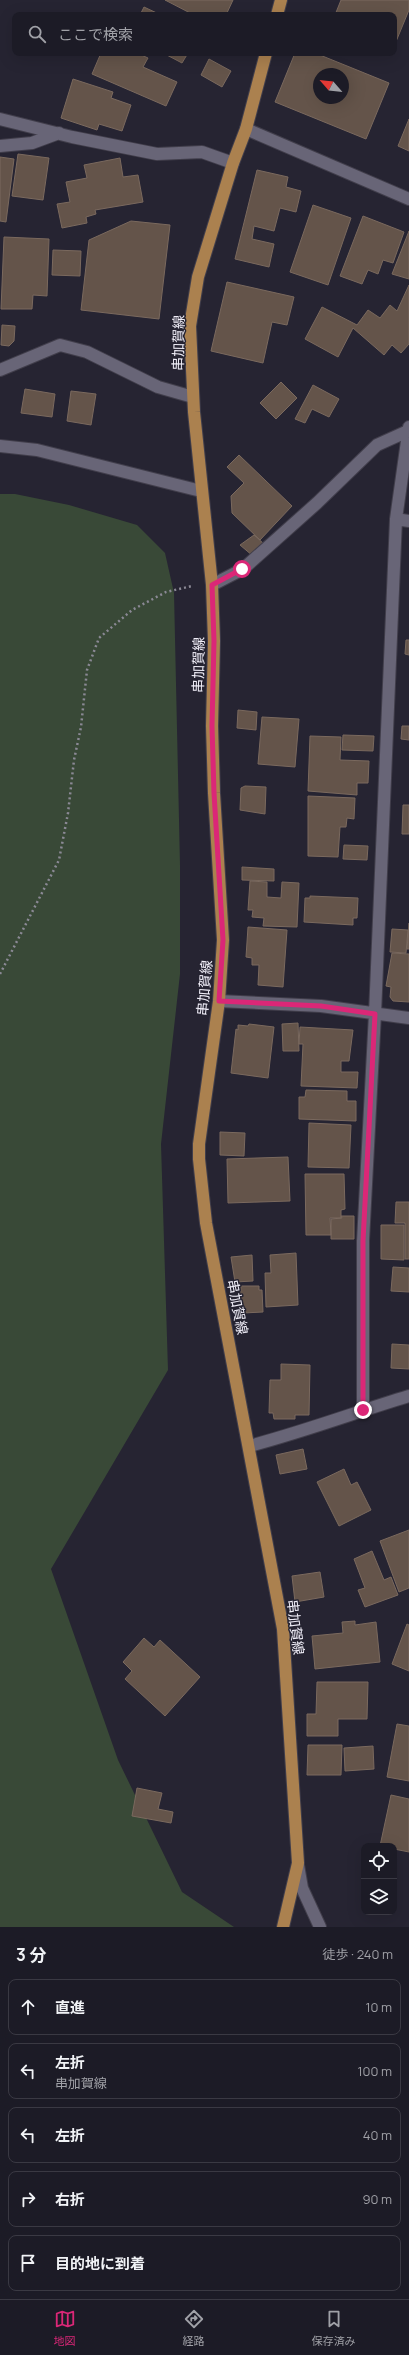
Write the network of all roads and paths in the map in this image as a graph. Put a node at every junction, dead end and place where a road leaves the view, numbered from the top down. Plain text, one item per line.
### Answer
1 (281, 0) edge
2 (278, 12) edge
3 (265, 56) edge
4 (0, 119) edge
5 (246, 129) junction
6 (59, 133) junction
7 (0, 146) edge
8 (232, 162) junction
9 (409, 200) edge
10 (0, 370) edge
11 (193, 397) junction
12 (408, 429) edge
13 (0, 446) edge
14 (201, 491) junction
15 (396, 519) junction
16 (409, 521) edge
17 (212, 585) junction
18 (0, 974) edge
19 (219, 1001) junction
20 (375, 1014) junction
21 (409, 1018) edge
22 (409, 1396) edge
23 (363, 1410) junction
24 (249, 1446) junction
25 (298, 1863) junction
26 (283, 1927) edge
27 (320, 1927) edge

1 - 2 main road
3 - 5 main road, 串加賀線
4 - 6 street
5 - 8 main road, 串加賀線
5 - 9 street
6 - 7 street
6 - 8 street
8 - 11 main road, 串加賀線
10 - 11 street
11 - 14 main road, 串加賀線
12 - 15 street
12 - 17 street
13 - 14 street
14 - 17 main road, 串加賀線
15 - 16 street
15 - 20 street
17 - 18 path
17 - 19 main road, 串加賀線
19 - 20 street
19 - 24 main road, 串加賀線
20 - 21 street
20 - 23 street
22 - 23 street
23 - 24 street
24 - 25 main road, 串加賀線
25 - 26 main road, 串加賀線
25 - 27 street

